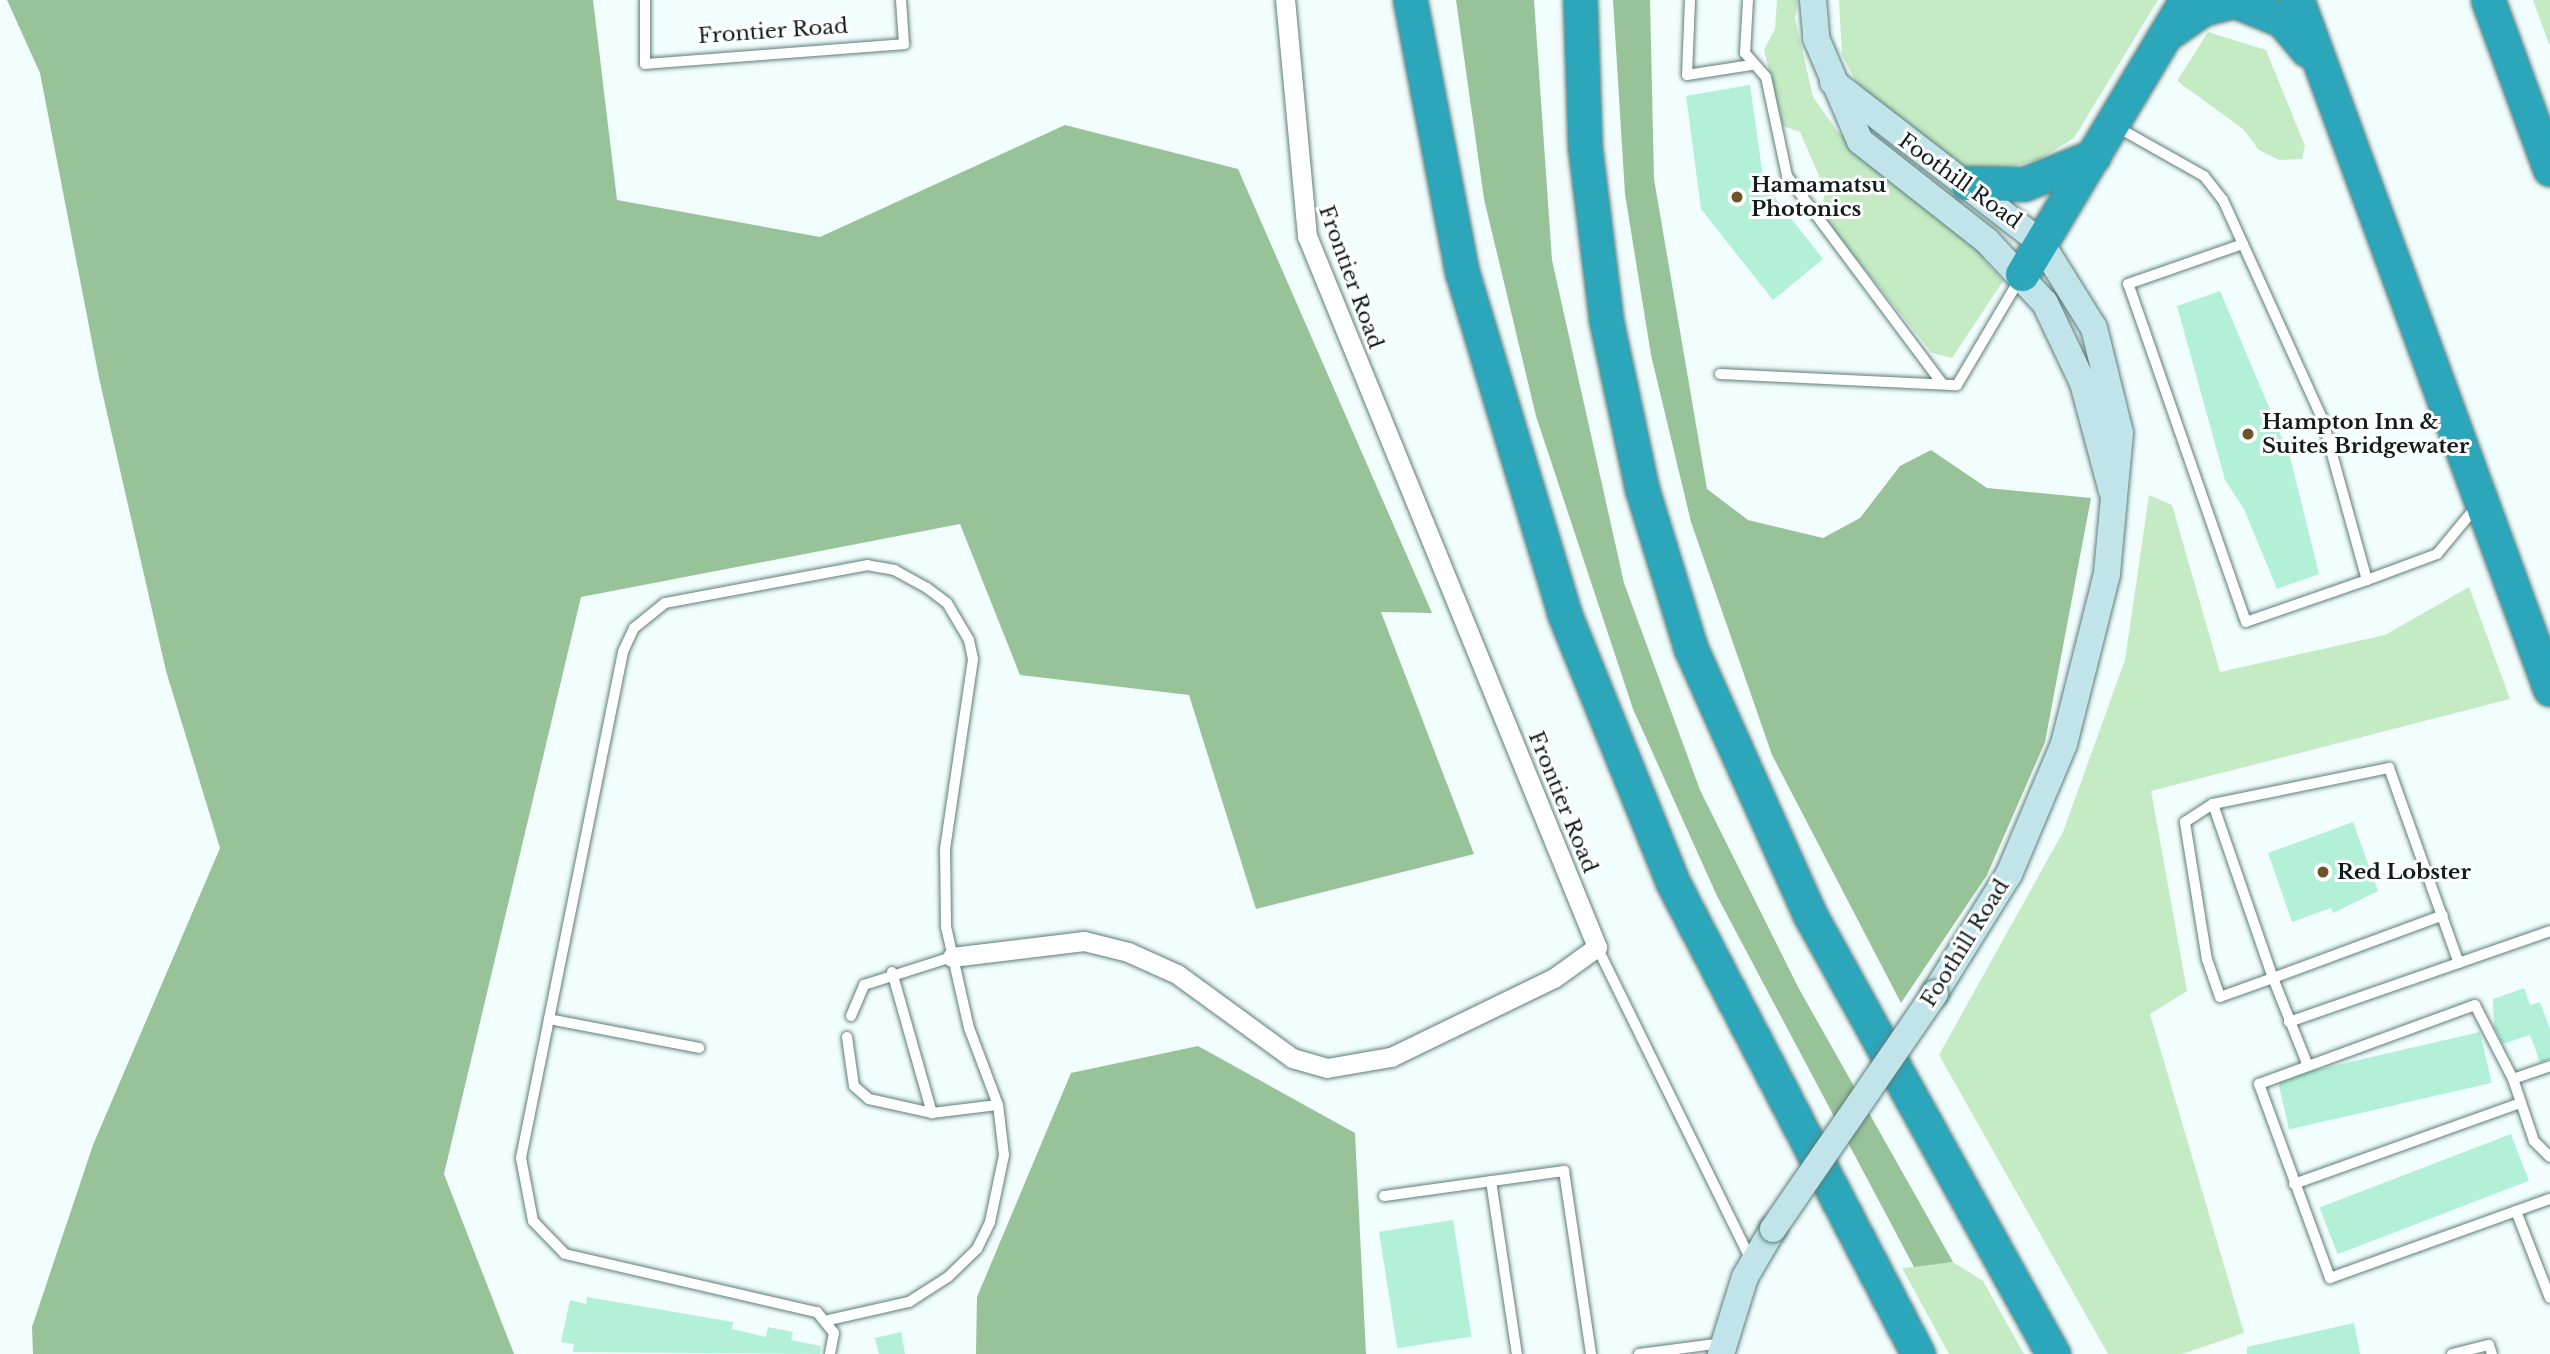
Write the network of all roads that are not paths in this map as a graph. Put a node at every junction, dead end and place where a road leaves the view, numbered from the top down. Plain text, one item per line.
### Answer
1 (645, 0) edge
2 (901, 0) edge
3 (1285, 0) edge
4 (1410, 0) edge
5 (1580, 0) edge
6 (1690, 0) edge
7 (1748, 0) edge
8 (1813, 0) edge
9 (2186, 0) edge
10 (2297, 0) edge
11 (2488, 0) edge
12 (2169, 33) junction
13 (1751, 65) junction
14 (2328, 81) junction
15 (1833, 82) junction
16 (2114, 125) junction
17 (2094, 156) junction
18 (2550, 169) edge
19 (1966, 183) junction
20 (2041, 243) junction
21 (2243, 244) junction
22 (2022, 274) junction
23 (1720, 374) dead end
24 (1942, 383) junction
25 (2112, 491) junction
26 (2480, 501) junction
27 (2367, 580) junction
28 (2550, 689) edge
29 (2213, 804) junction
30 (2443, 915) junction
31 (2550, 931) edge
32 (1597, 947) junction
33 (952, 957) junction
34 (2459, 963) junction
35 (892, 972) junction
36 (2273, 978) junction
37 (851, 1016) dead end
38 (549, 1019) junction
39 (2290, 1022) junction
40 (847, 1037) dead end
41 (699, 1048) dead end
42 (2308, 1066) junction
43 (2550, 1066) edge
44 (2513, 1079) junction
45 (2520, 1103) junction
46 (998, 1105) junction
47 (932, 1113) junction
48 (2550, 1157) edge
49 (1491, 1181) junction
50 (2294, 1184) junction
51 (1384, 1196) dead end
52 (2550, 1199) edge
53 (2516, 1211) junction
54 (1752, 1262) junction
55 (2550, 1298) edge
56 (829, 1320) junction
57 (1722, 1349) edge
58 (830, 1354) edge
59 (1517, 1354) edge
60 (1591, 1354) edge
61 (1639, 1354) edge
62 (1918, 1354) edge
63 (2053, 1354) edge
64 (2452, 1354) edge
65 (2491, 1354) edge

1 - 2 lane, Frontier Road
3 - 32 street, Frontier Road
4 - 62 highway
5 - 63 highway
6 - 13 lane
7 - 13 lane
8 - 15 street, Foothill Road
9 - 12 highway
10 - 14 highway
11 - 18 highway
12 - 14 highway
12 - 16 highway
13 - 24 lane
14 - 26 highway
15 - 19 street, Foothill Road
15 - 22 street, Foothill Road
16 - 17 highway
16 - 21 lane
17 - 19 highway
17 - 20 highway
19 - 20 street, Foothill Road
20 - 22 highway
20 - 25 street, Foothill Road
21 - 27 lane
21 - 27 lane
22 - 24 lane
22 - 25 street, Foothill Road
23 - 24 lane
25 - 54 street, Foothill Road, bridge
26 - 27 lane
26 - 28 highway
29 - 30 lane
29 - 36 lane
29 - 36 lane
30 - 34 lane
30 - 36 lane
31 - 34 lane
32 - 33 street
32 - 54 lane
33 - 35 lane
33 - 38 lane
33 - 46 lane
34 - 39 lane
35 - 37 lane
35 - 47 lane
36 - 39 lane
38 - 41 lane
38 - 56 lane
39 - 42 lane
40 - 47 lane
42 - 44 lane
42 - 50 lane
43 - 44 lane
44 - 45 lane
45 - 48 lane
45 - 50 lane
46 - 47 lane
46 - 56 lane
49 - 51 lane
49 - 59 lane
49 - 60 lane
50 - 53 lane
52 - 53 lane
53 - 55 lane
54 - 57 street, Foothill Road
56 - 58 lane
57 - 61 lane
64 - 65 lane

